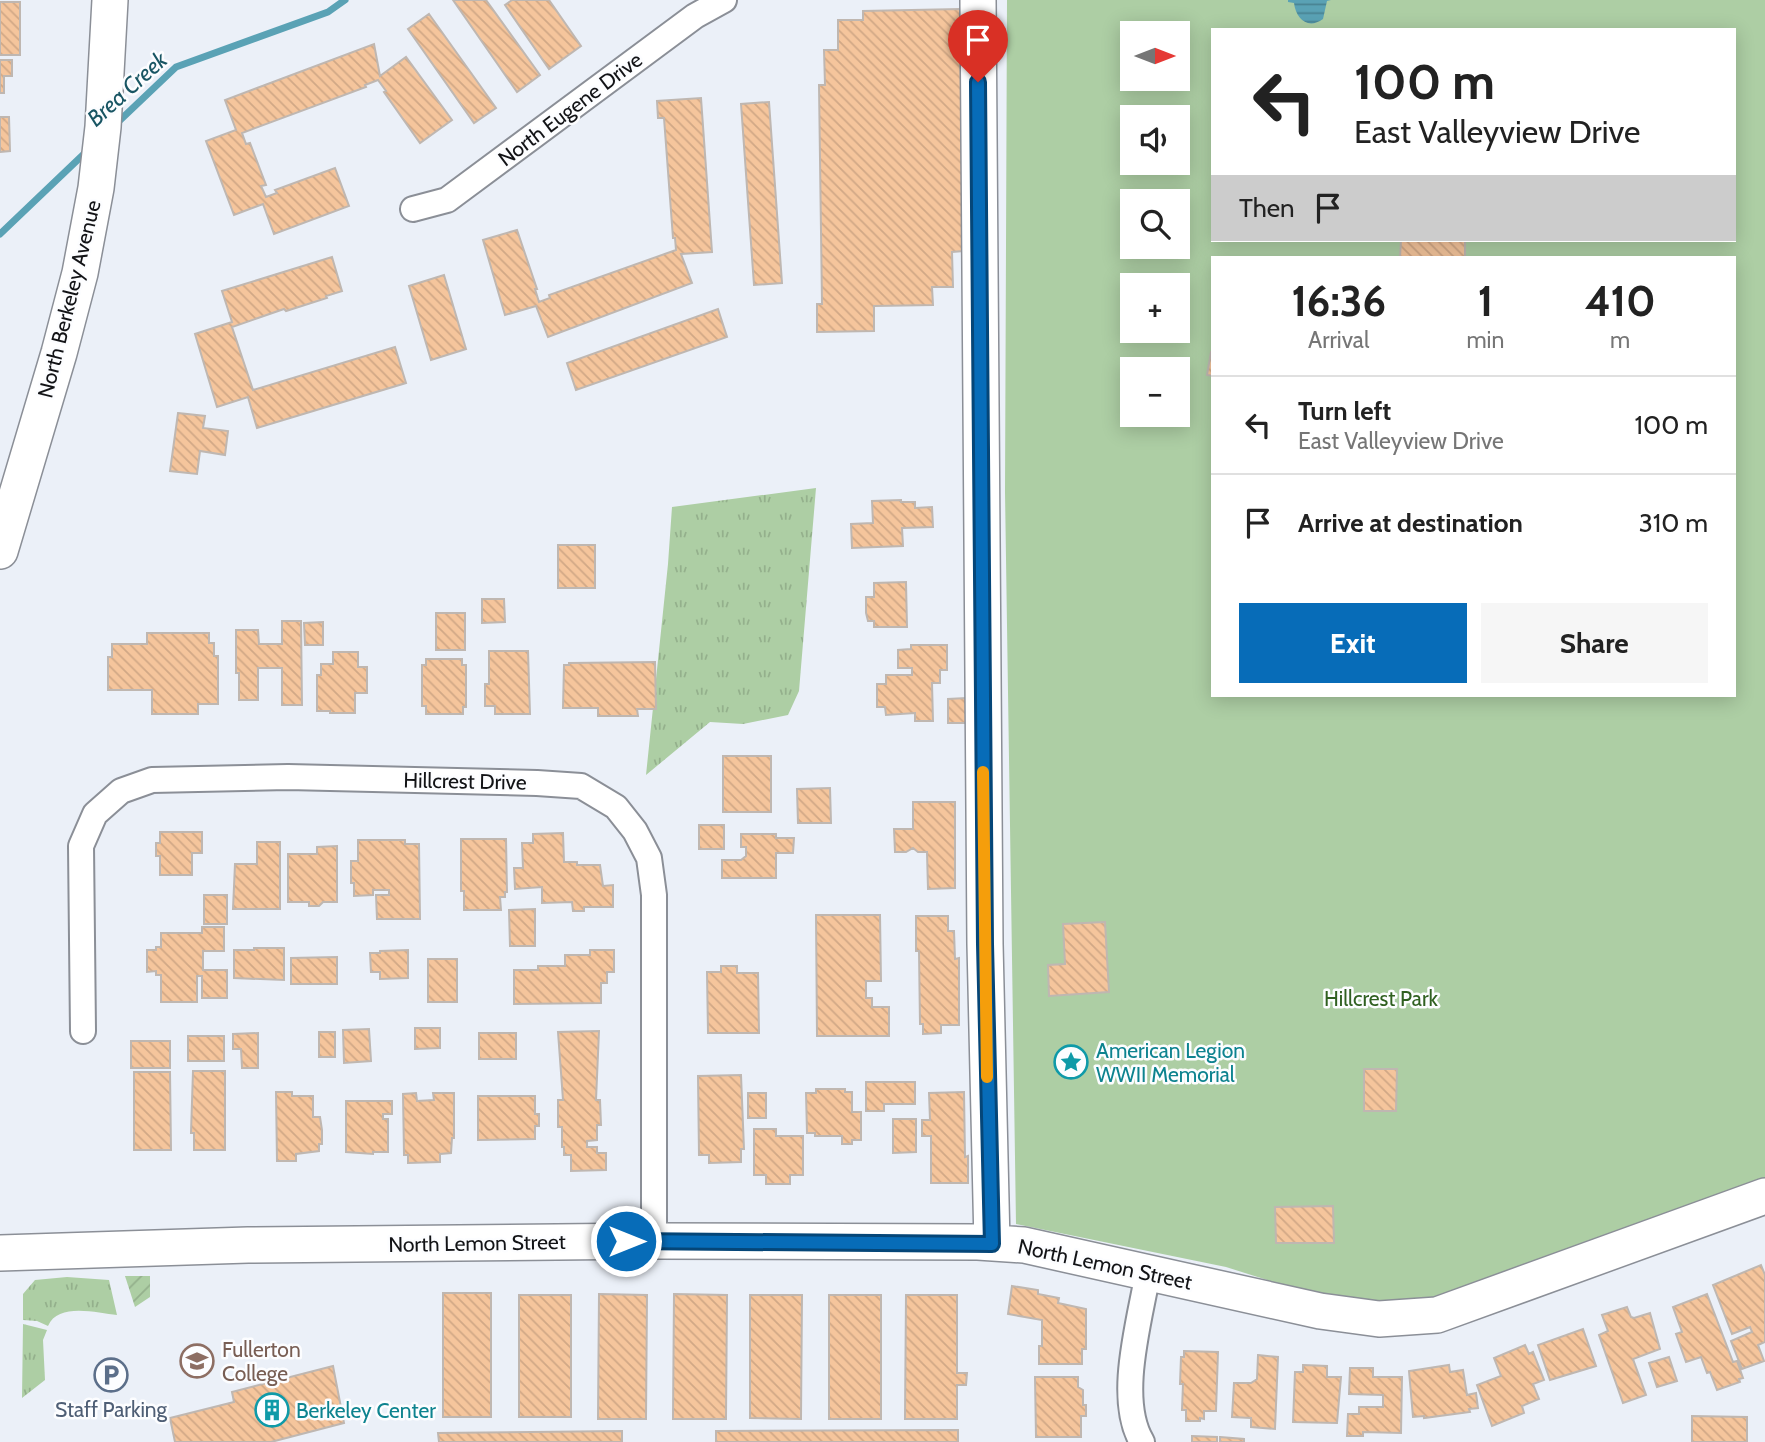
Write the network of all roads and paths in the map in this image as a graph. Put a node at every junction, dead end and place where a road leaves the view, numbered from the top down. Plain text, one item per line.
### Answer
1 (110, 0) edge
2 (724, 0) edge
3 (978, 0) edge
4 (413, 209) dead end
5 (0, 551) edge
6 (83, 1031) dead end
7 (1765, 1196) edge
8 (654, 1241) junction
9 (992, 1244) junction
10 (0, 1253) edge
11 (1147, 1272) junction
12 (1142, 1442) edge

1 - 5 street, North Berkeley Avenue
2 - 4 street, North Eugene Drive
3 - 9 street
6 - 8 street, Hillcrest Drive
7 - 11 street, North Lemon Street
8 - 9 street, North Lemon Street
8 - 10 street, North Lemon Street
9 - 11 street, North Lemon Street
11 - 12 street

